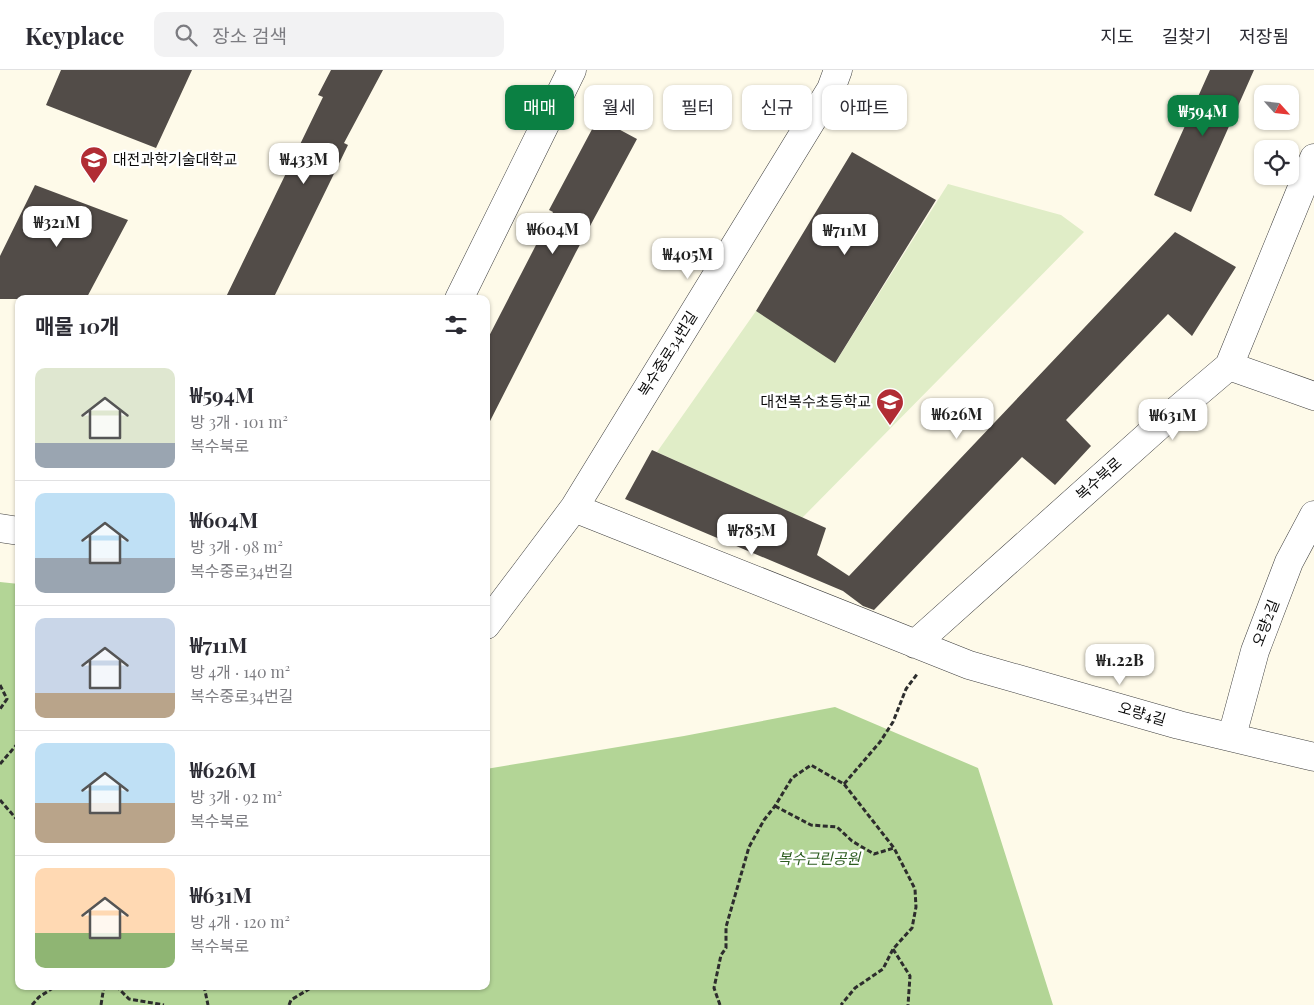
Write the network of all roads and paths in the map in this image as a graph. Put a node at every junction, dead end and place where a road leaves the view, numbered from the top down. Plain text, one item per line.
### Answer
1 (572, 70) edge
2 (838, 70) edge
3 (1314, 158) edge
4 (461, 295) edge
5 (1229, 366) junction
6 (1314, 396) edge
7 (574, 508) junction
8 (1314, 515) edge
9 (0, 528) edge
10 (15, 530) edge
11 (490, 620) edge
12 (925, 647) junction
13 (0, 685) edge
14 (0, 709) edge
15 (1232, 736) junction
16 (15, 747) edge
17 (1314, 757) edge
18 (0, 764) edge
19 (844, 784) junction
20 (0, 800) edge
21 (775, 806) junction
22 (15, 817) edge
23 (894, 848) junction
24 (893, 949) junction
25 (50, 990) edge
26 (103, 990) edge
27 (120, 990) edge
28 (205, 990) edge
29 (307, 990) edge
30 (32, 1005) edge
31 (101, 1005) edge
32 (164, 1005) edge
33 (208, 1005) edge
34 (289, 1005) edge
35 (720, 1005) edge
36 (841, 1005) edge
37 (908, 1005) edge

1 - 4 street
2 - 7 street, 복수중로34번길
3 - 5 street, 복수북로
5 - 6 street
5 - 12 street, 복수북로
7 - 11 street, 복수중로34번길
7 - 12 street
8 - 15 street, 오량2길
9 - 10 street
12 - 15 street, 오량4길
12 - 19 path
13 - 14 path
15 - 17 street, 오량4길
16 - 18 path
19 - 21 path
19 - 23 path
20 - 22 path
21 - 23 path
21 - 35 path
23 - 24 path
24 - 36 path
24 - 37 path
25 - 30 path
26 - 31 path
27 - 32 path
28 - 33 path
29 - 34 path

